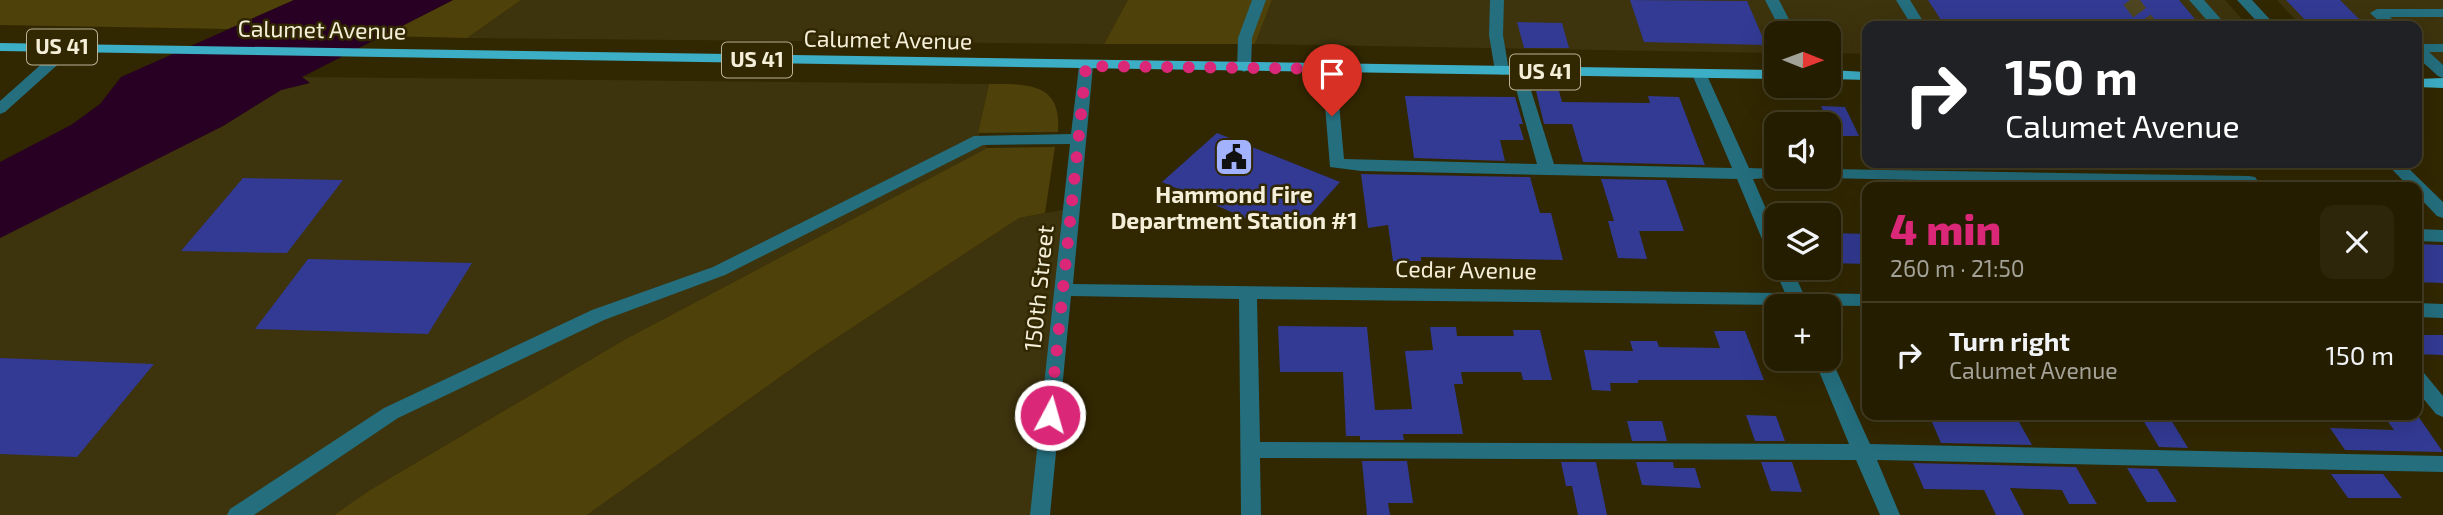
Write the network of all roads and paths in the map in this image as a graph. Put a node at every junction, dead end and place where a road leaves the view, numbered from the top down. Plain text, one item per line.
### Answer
1 (1259, 0) edge
2 (1497, 0) edge
3 (1772, 0) edge
4 (1903, 0) edge
5 (2196, 0) edge
6 (2244, 0) edge
7 (2443, 13) edge
8 (1783, 21) edge
9 (1916, 21) edge
10 (2215, 21) edge
11 (2264, 21) edge
12 (2386, 21) edge
13 (0, 47) edge
14 (69, 47) junction
15 (2422, 48) edge
16 (2443, 48) edge
17 (2422, 53) edge
18 (1086, 66) junction
19 (1244, 68) junction
20 (1329, 69) junction
21 (1510, 71) junction
22 (2443, 73) edge
23 (1699, 74) junction
24 (1764, 75) edge
25 (1841, 75) edge
26 (1862, 76) edge
27 (2422, 82) edge
28 (2443, 83) edge
29 (0, 109) edge
30 (1080, 139) junction
31 (2398, 168) edge
32 (1547, 169) junction
33 (1742, 173) junction
34 (1764, 174) edge
35 (1841, 174) edge
36 (2250, 182) edge
37 (2410, 182) edge
38 (2424, 199) edge
39 (2443, 212) edge
40 (1764, 223) edge
41 (2422, 235) edge
42 (2443, 236) edge
43 (1064, 289) junction
44 (1248, 292) junction
45 (1862, 300) edge
46 (1841, 301) edge
47 (1764, 302) edge
48 (2422, 310) edge
49 (2443, 311) edge
50 (1828, 371) edge
51 (2422, 384) edge
52 (2443, 409) edge
53 (1250, 450) junction
54 (1863, 452) junction
55 (2443, 464) edge
56 (237, 515) edge
57 (1040, 515) edge
58 (1251, 515) edge
59 (1890, 515) edge

1 - 19 street
2 - 21 street
3 - 8 street
4 - 9 street
5 - 10 street
6 - 11 street
7 - 12 street
13 - 14 main road, Calumet Avenue / US 41
14 - 18 main road, Calumet Avenue / US 41
14 - 29 street
15 - 16 street
17 - 22 street
18 - 19 main road, Calumet Avenue / US 41
18 - 30 street, 150th Street
19 - 20 main road, Calumet Avenue / US 41
20 - 21 main road, Calumet Avenue / US 41
20 - 32 street
21 - 23 main road, Calumet Avenue / US 41
21 - 32 street
23 - 24 main road, Calumet Avenue / US 41
23 - 33 street
25 - 26 main road
27 - 28 main road
30 - 43 street, 150th Street
30 - 56 street
31 - 37 street
32 - 33 street
33 - 34 street
33 - 40 street
35 - 36 street
38 - 39 street
41 - 42 street
43 - 44 street, Cedar Avenue
43 - 57 street, 150th Street
44 - 47 street, Cedar Avenue
44 - 53 street
45 - 46 street, Cedar Avenue
48 - 49 street
50 - 54 street
51 - 52 street
53 - 54 street
53 - 58 street
54 - 55 street
54 - 59 street

